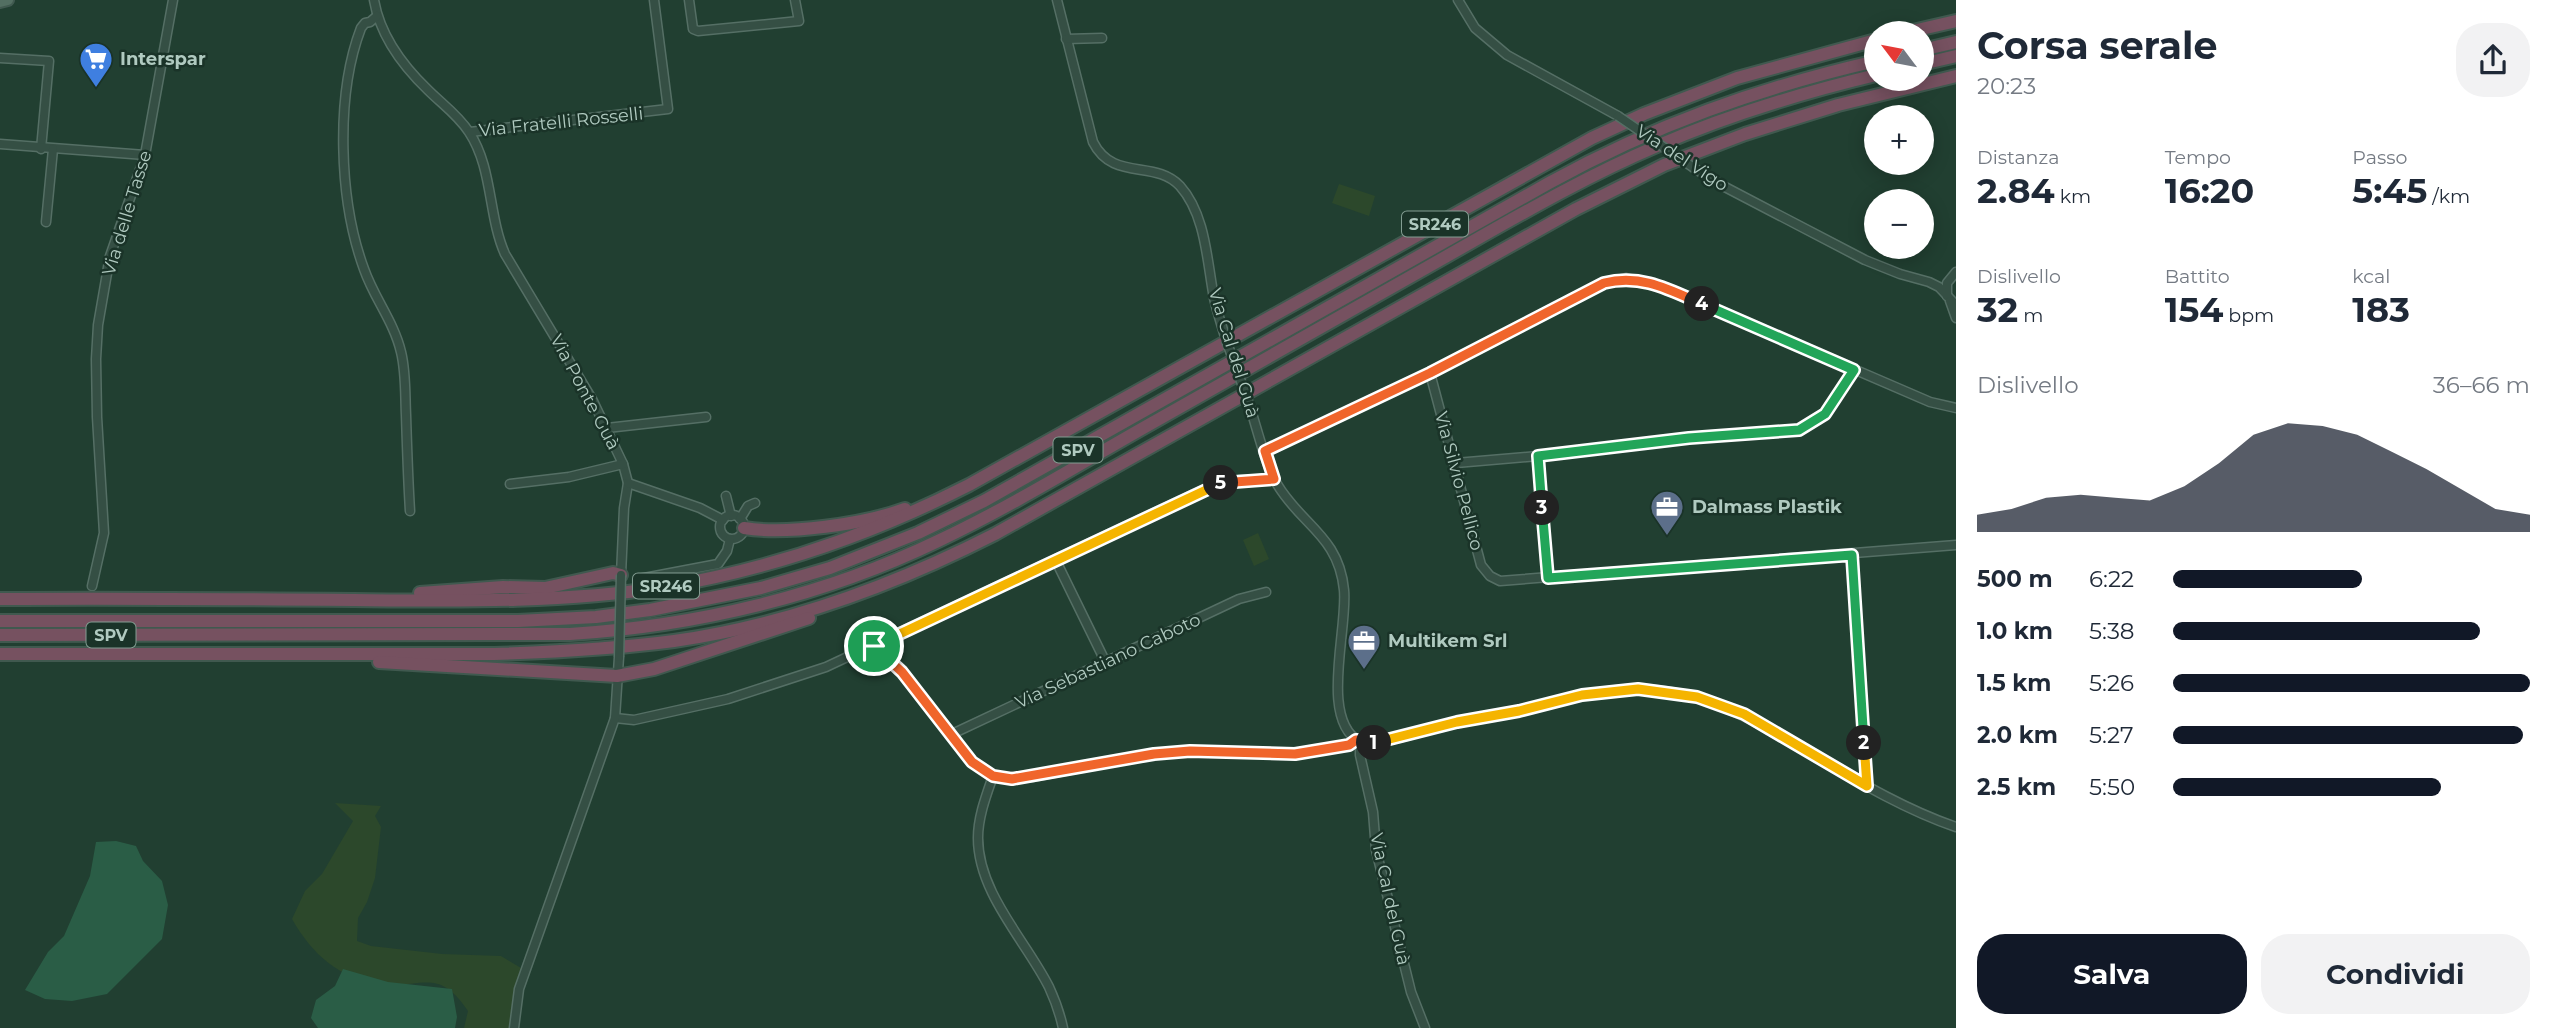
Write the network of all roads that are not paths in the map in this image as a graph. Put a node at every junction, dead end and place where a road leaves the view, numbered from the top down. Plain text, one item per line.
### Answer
1 (8, 0) edge
2 (374, 0) edge
3 (654, 0) edge
4 (689, 0) edge
5 (795, 0) edge
6 (1057, 0) edge
7 (1458, 0) edge
8 (0, 2) edge
9 (171, 2) edge
10 (377, 16) junction
11 (1956, 21) edge
12 (1934, 26) edge
13 (1102, 38) dead end
14 (1066, 39) junction
15 (1956, 42) edge
16 (1864, 43) edge
17 (1934, 47) edge
18 (1956, 55) edge
19 (0, 58) edge
20 (1934, 61) edge
21 (1864, 64) edge
22 (1956, 76) edge
23 (1864, 78) edge
24 (470, 132) junction
25 (0, 144) edge
26 (41, 149) junction
27 (53, 149) junction
28 (145, 155) junction
29 (46, 222) dead end
30 (1955, 273) edge
31 (1930, 282) junction
32 (1951, 301) edge
33 (1956, 318) edge
34 (1854, 370) junction
35 (1430, 373) junction
36 (1956, 408) edge
37 (706, 417) dead end
38 (607, 428) junction
39 (1265, 451) junction
40 (1538, 456) junction
41 (1017, 460) junction
42 (1455, 463) junction
43 (623, 464) junction
44 (1274, 479) junction
45 (628, 483) junction
46 (510, 484) dead end
47 (726, 496) dead end
48 (755, 503) dead end
49 (410, 511) dead end
50 (734, 521) junction
51 (730, 539) junction
52 (1956, 545) edge
53 (954, 555) junction
54 (1852, 555) junction
55 (1056, 561) junction
56 (621, 575) junction
57 (1548, 578) junction
58 (639, 579) dead end
59 (92, 586) dead end
60 (1266, 592) dead end
61 (3, 599) edge
62 (291, 599) junction
63 (0, 621) edge
64 (620, 630) junction
65 (0, 635) edge
66 (874, 646) junction
67 (0, 654) edge
68 (289, 655) junction
69 (1106, 663) junction
70 (617, 676) junction
71 (615, 718) junction
72 (951, 734) junction
73 (1358, 741) junction
74 (993, 776) junction
75 (1867, 786) junction
76 (1956, 827) edge
77 (514, 1028) edge
78 (1063, 1028) edge
79 (1425, 1028) edge

1 - 8 main road
2 - 10 street, Via Ponte Guà
3 - 24 street, Via Fratelli Rosselli
4 - 5 street
6 - 14 street, Via Cal del Guà
7 - 31 street, Via del Vigo, bridge
9 - 28 street, Via delle Tasse
10 - 24 street, Via Ponte Guà
10 - 49 street
11 - 12 highway
13 - 14 street
14 - 39 street, Via Cal del Guà, bridge
15 - 17 highway
16 - 41 highway, SR246
18 - 20 highway
19 - 26 street
21 - 63 highway, SPV
22 - 53 highway
23 - 64 highway, SPV
24 - 38 street, Via Ponte Guà
25 - 26 street
26 - 27 street
27 - 28 street
27 - 29 street
28 - 59 street, Via delle Tasse
30 - 31 street
30 - 32 street
31 - 32 street, Via del Vigo
32 - 33 street
34 - 35 street
34 - 36 street
34 - 40 street
35 - 39 street
35 - 42 street, Via Silvio Pellico
37 - 38 street
38 - 43 street, Via Ponte Guà
39 - 44 street, Via Cal del Guà
40 - 42 street
40 - 57 street
41 - 50 highway
41 - 62 highway, SR246
42 - 57 street, Via Silvio Pellico
43 - 45 street, Via Ponte Guà
43 - 46 street
44 - 55 street
44 - 73 street, Via Cal del Guà
45 - 50 street
45 - 56 street, Via Ponte Guà
47 - 50 street
48 - 50 street
50 - 51 street
50 - 51 street
51 - 58 street
52 - 54 street
53 - 68 highway
53 - 70 highway
54 - 57 street
54 - 75 street
55 - 66 street
55 - 69 street
56 - 62 highway
56 - 64 street, Via Ponte Guà, bridge
60 - 69 street, Via Sebastiano Caboto
61 - 62 highway, SR246
64 - 65 highway, SPV
64 - 70 street, Via Ponte Guà, bridge
66 - 71 street
66 - 72 street
67 - 68 highway
68 - 70 highway
69 - 72 street, Via Sebastiano Caboto
70 - 71 street, Via Ponte Guà
71 - 77 street, Via Ponte Guà
72 - 74 street
73 - 74 street
73 - 75 street
73 - 79 street, Via Cal del Guà
74 - 78 street
75 - 76 street

